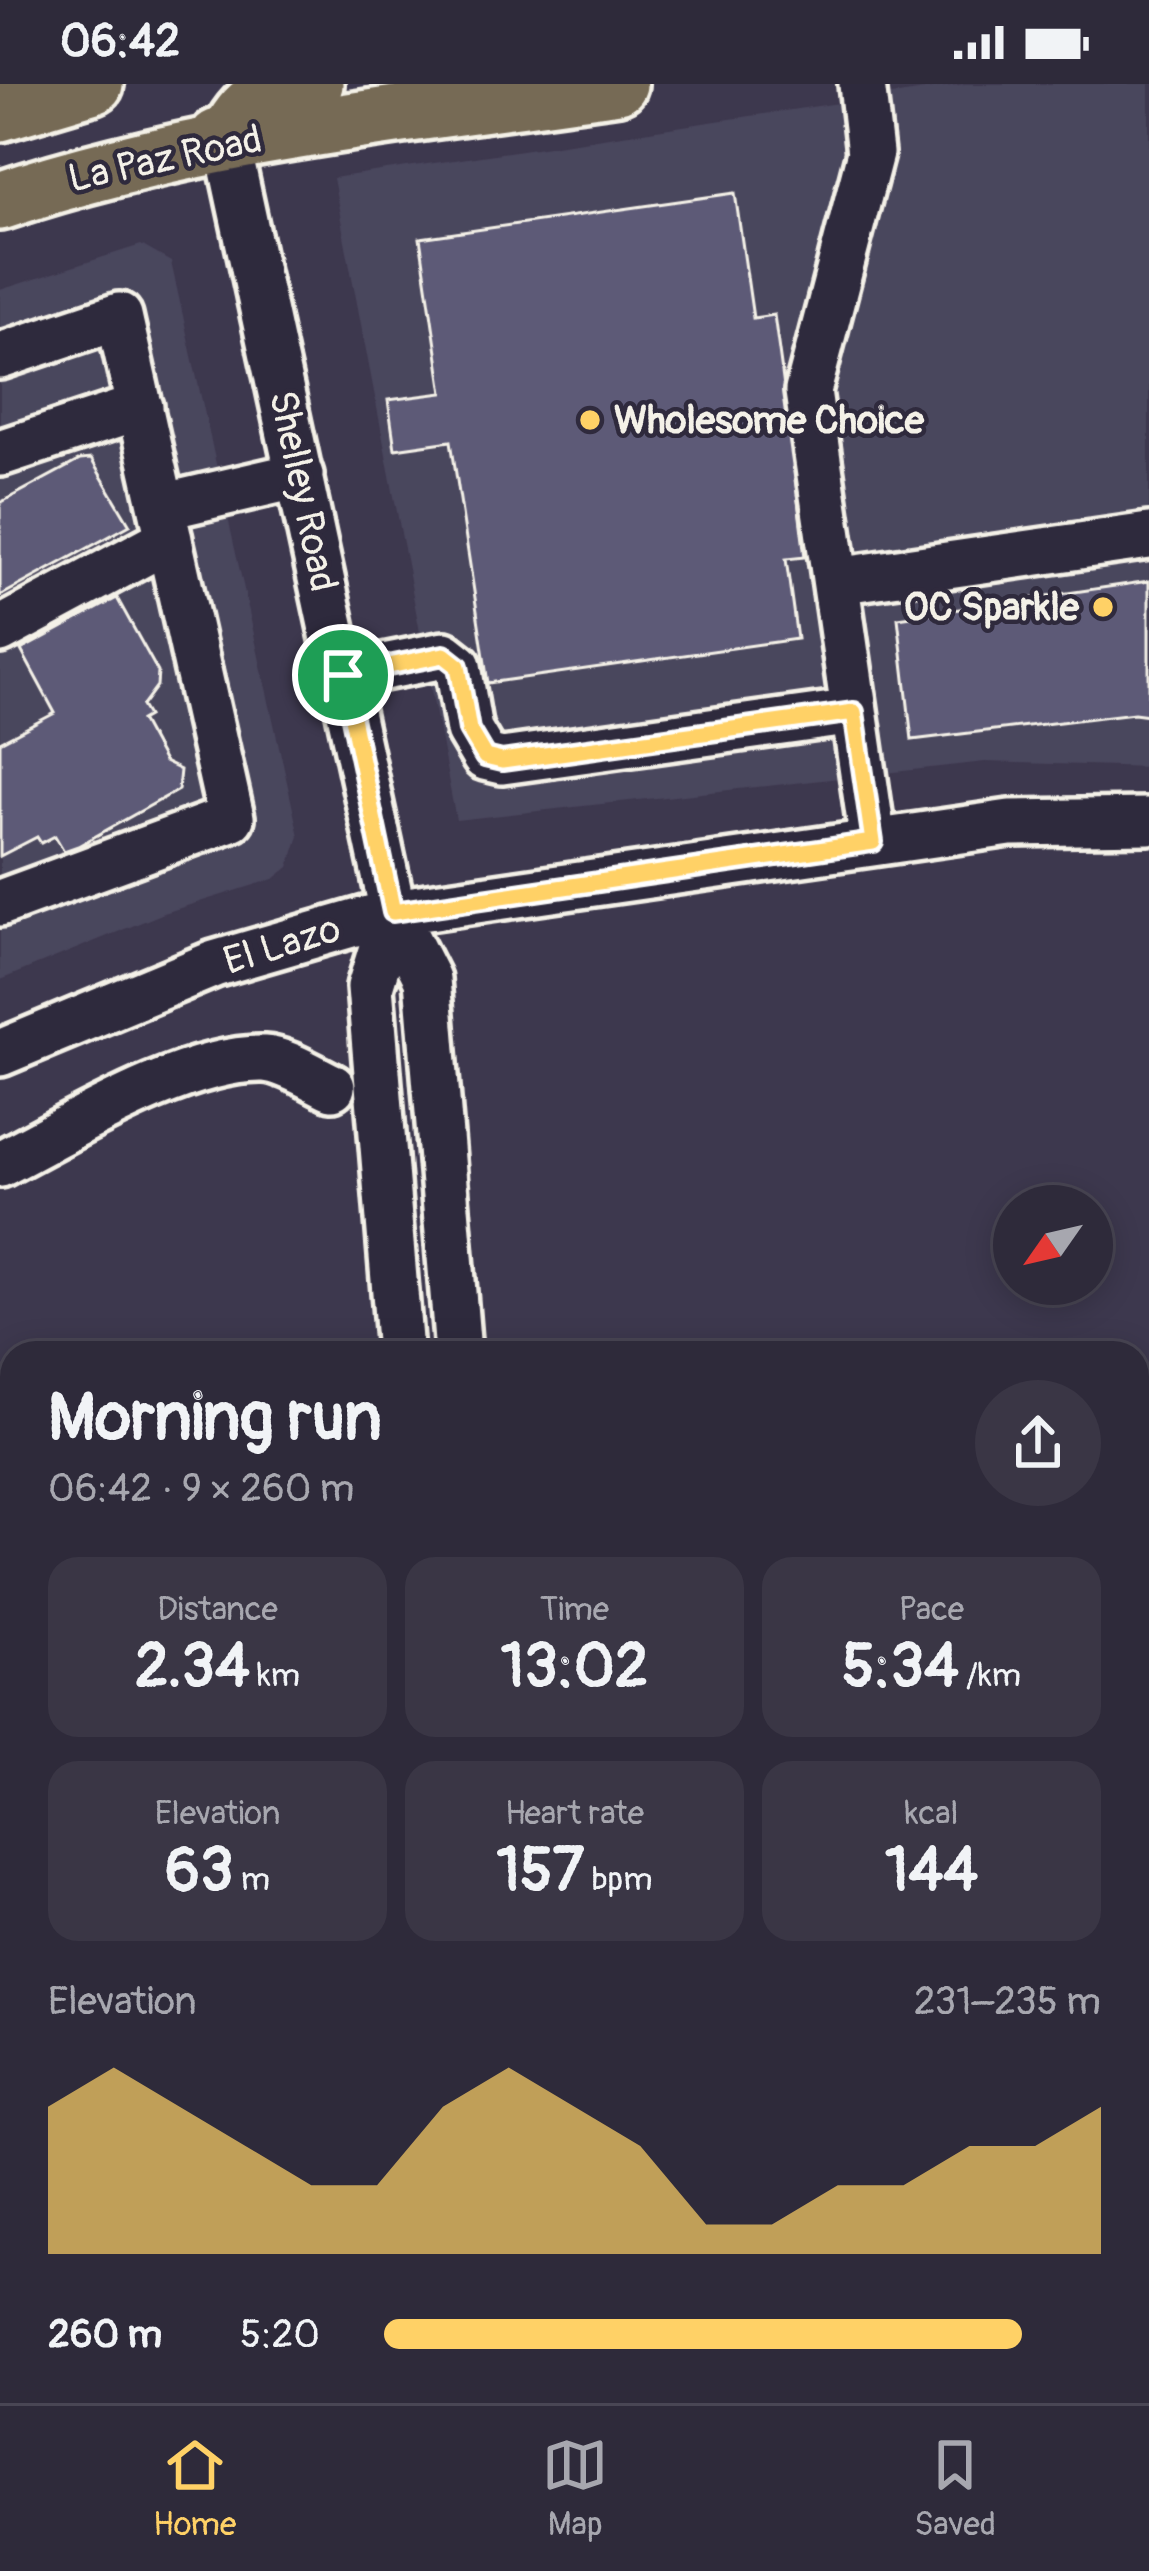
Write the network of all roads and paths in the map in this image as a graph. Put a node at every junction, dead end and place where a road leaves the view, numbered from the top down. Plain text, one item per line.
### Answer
1 (94, 84) edge
2 (314, 84) edge
3 (618, 84) edge
4 (862, 84) edge
5 (546, 90) edge
6 (0, 112) edge
7 (227, 142) junction
8 (0, 160) edge
9 (0, 201) edge
10 (0, 356) edge
11 (140, 407) junction
12 (0, 454) edge
13 (300, 475) junction
14 (165, 523) junction
15 (1149, 536) edge
16 (836, 581) junction
17 (0, 630) edge
18 (343, 675) junction
19 (854, 712) junction
20 (1149, 821) edge
21 (873, 842) junction
22 (0, 903) edge
23 (393, 912) junction
24 (0, 1053) edge
25 (332, 1087) dead end
26 (0, 1164) edge
27 (399, 1341) edge
28 (457, 1341) edge

1 - 6 main road
2 - 7 main road
3 - 5 main road, La Paz Road
4 - 16 street
5 - 7 main road, La Paz Road
7 - 8 main road
7 - 9 main road, La Paz Road
7 - 13 street, Shelley Road
10 - 11 street
11 - 12 street
11 - 14 street
13 - 14 street
13 - 18 street, Shelley Road
14 - 17 street
14 - 22 street
15 - 16 street
16 - 19 street
18 - 19 street
18 - 23 street, Shelley Road
19 - 21 street
20 - 21 street, El Lazo
21 - 23 street, El Lazo
23 - 24 street, El Lazo
23 - 27 street
23 - 28 street
25 - 26 street

